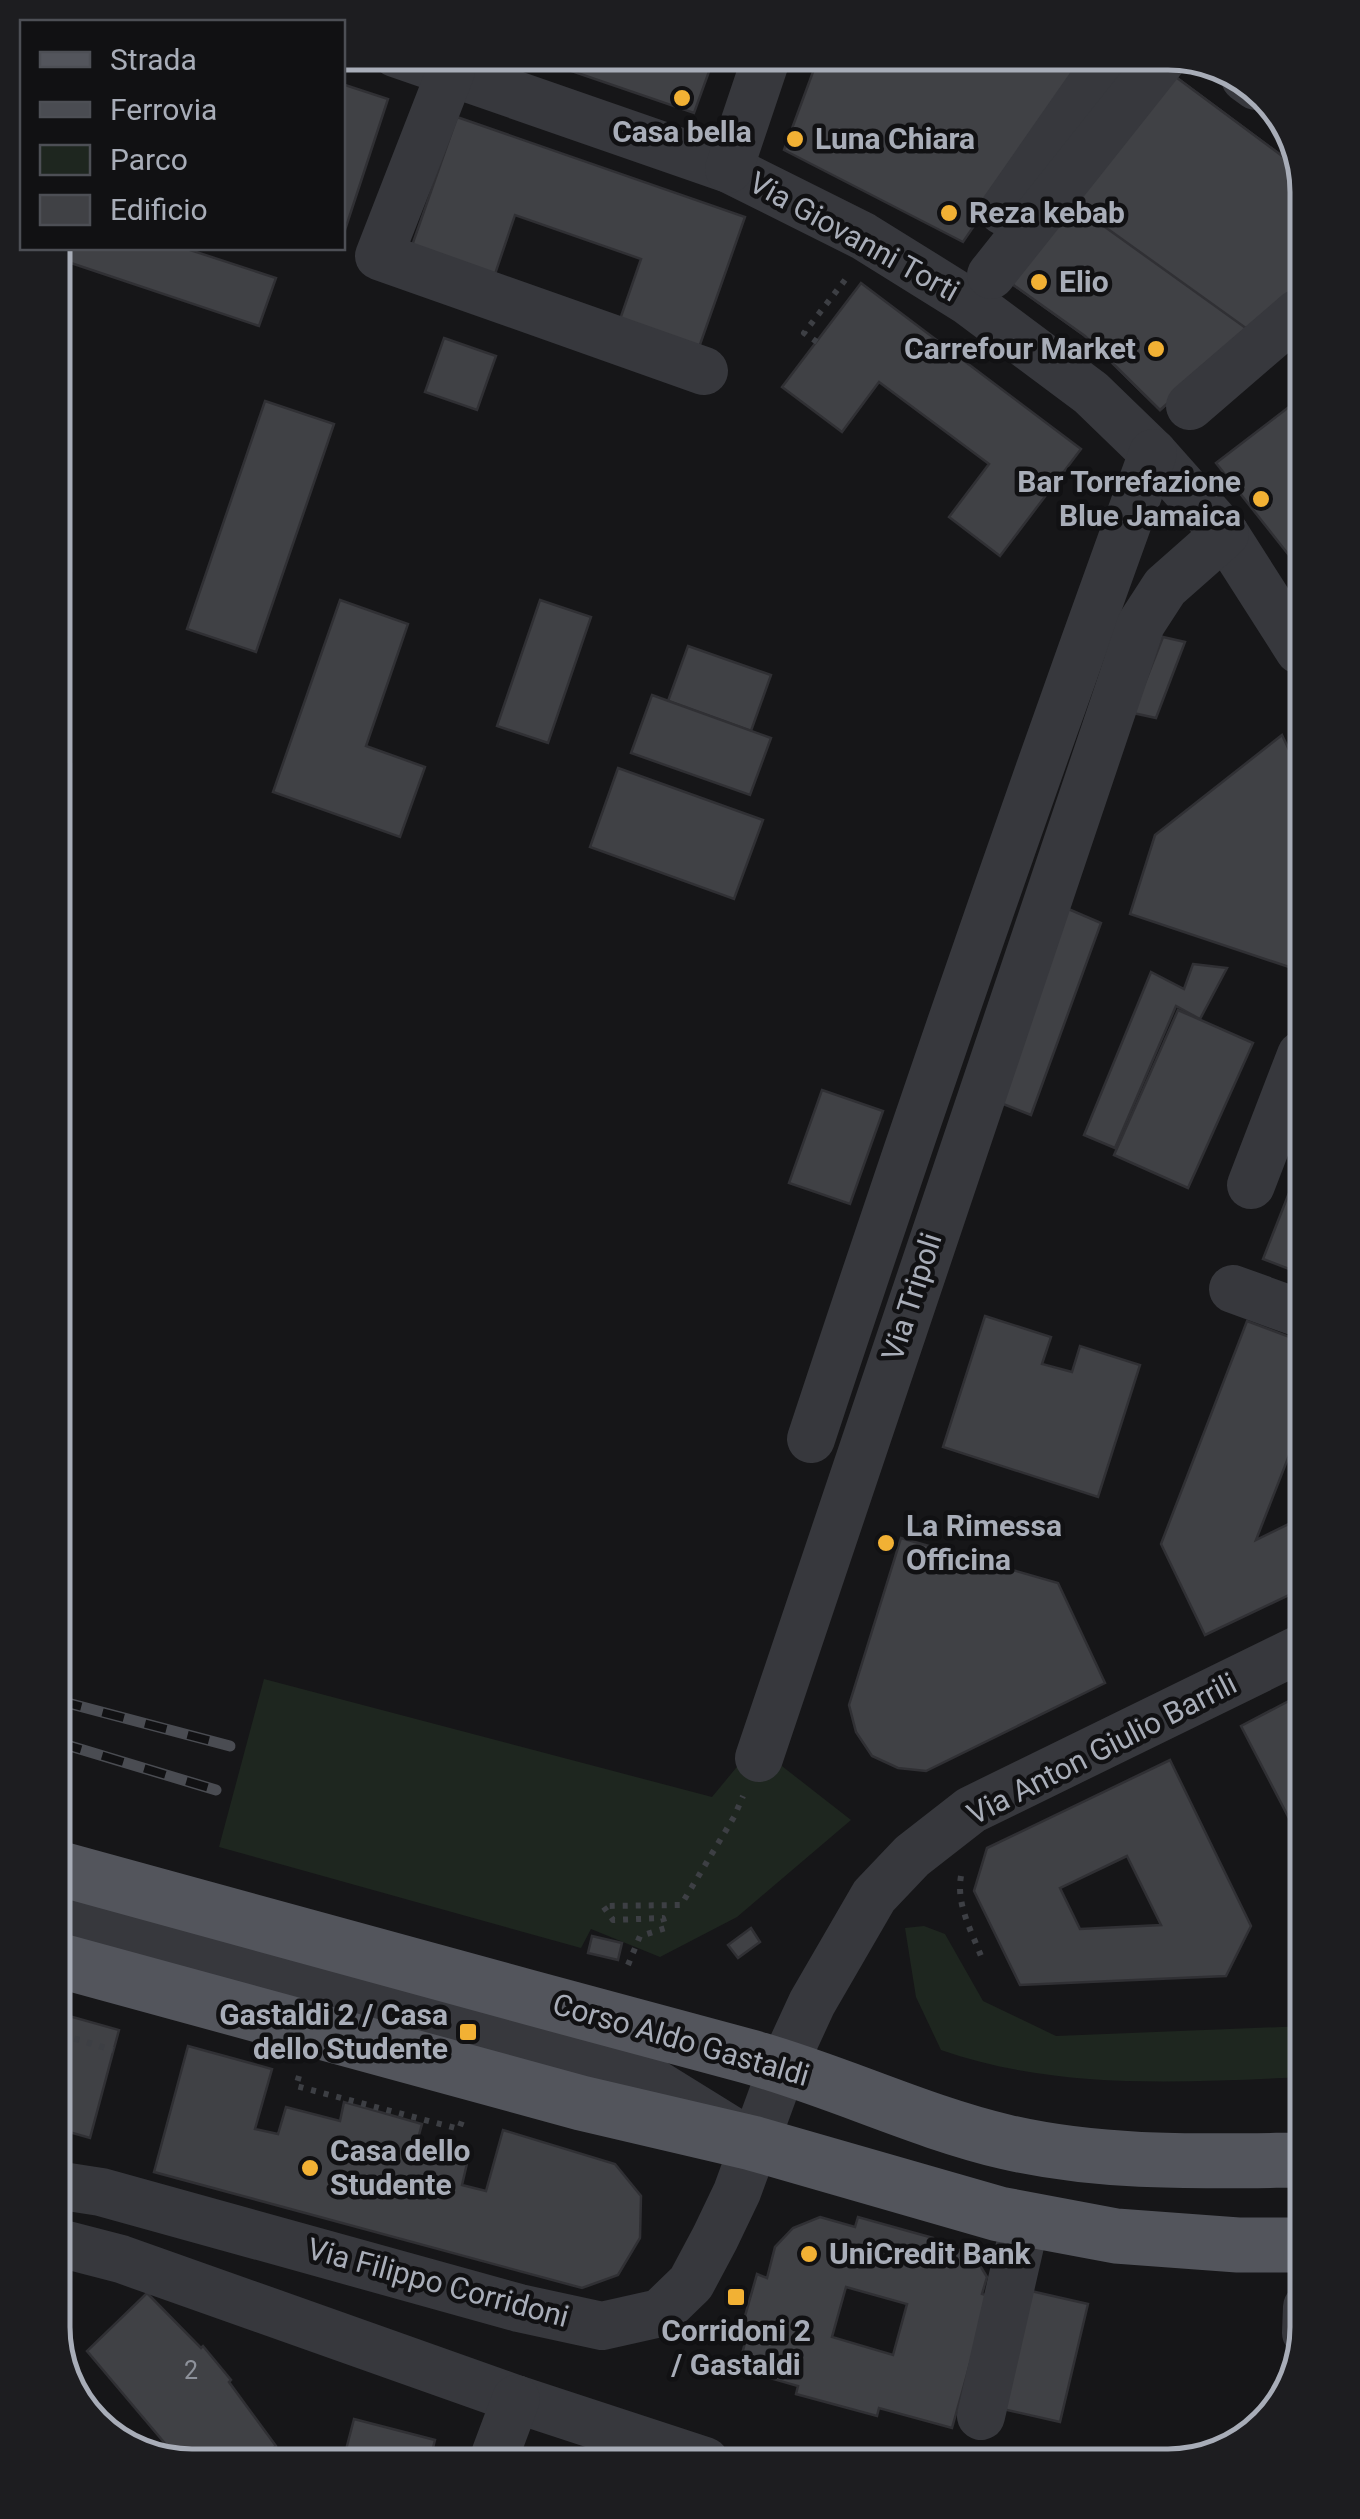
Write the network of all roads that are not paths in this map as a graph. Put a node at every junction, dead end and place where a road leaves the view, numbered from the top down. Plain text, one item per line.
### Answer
1 (448, 70) edge
2 (762, 70) edge
3 (1102, 70) edge
4 (1154, 70) edge
5 (451, 71) junction
6 (729, 169) junction
7 (1003, 211) dead end
8 (991, 275) dead end
9 (1290, 320) edge
10 (704, 370) dead end
11 (1190, 406) dead end
12 (1154, 453) junction
13 (1225, 534) junction
14 (1290, 636) edge
15 (1290, 1083) edge
16 (1251, 1184) dead end
17 (1233, 1289) dead end
18 (1290, 1310) edge
19 (811, 1438) dead end
20 (1290, 1654) edge
21 (759, 1758) road end
22 (70, 1871) edge
23 (70, 1918) edge
24 (70, 1963) edge
25 (783, 2066) junction
26 (752, 2144) junction
27 (1290, 2160) edge
28 (70, 2187) edge
29 (1026, 2220) junction
30 (1290, 2245) edge
31 (70, 2246) edge
32 (516, 2399) junction
33 (981, 2416) dead end
34 (497, 2449) edge
35 (657, 2449) edge

1 - 5 street, Via Giovanni Torti
2 - 6 street
3 - 7 street
4 - 8 street, Via Giovanni Torti
5 - 6 street, Via Giovanni Torti
5 - 10 street
6 - 12 street, Via Giovanni Torti
9 - 11 street
12 - 13 street, Via Giovanni Torti
12 - 19 street
13 - 14 street, Via Giovanni Torti
13 - 21 street, Via Tripoli
15 - 16 street
17 - 18 street
20 - 25 street, Via Anton Giulio Barrili
22 - 25 main road, Corso Aldo Gastaldi
23 - 26 street, Corso Aldo Gastaldi
24 - 26 main road, Corso Aldo Gastaldi
25 - 26 street, Via Filippo Corridoni
25 - 27 main road, Corso Aldo Gastaldi
26 - 28 street, Via Filippo Corridoni
26 - 29 main road, Corso Aldo Gastaldi
29 - 30 main road, Corso Aldo Gastaldi
29 - 33 street
31 - 32 street
32 - 34 street
32 - 35 street

